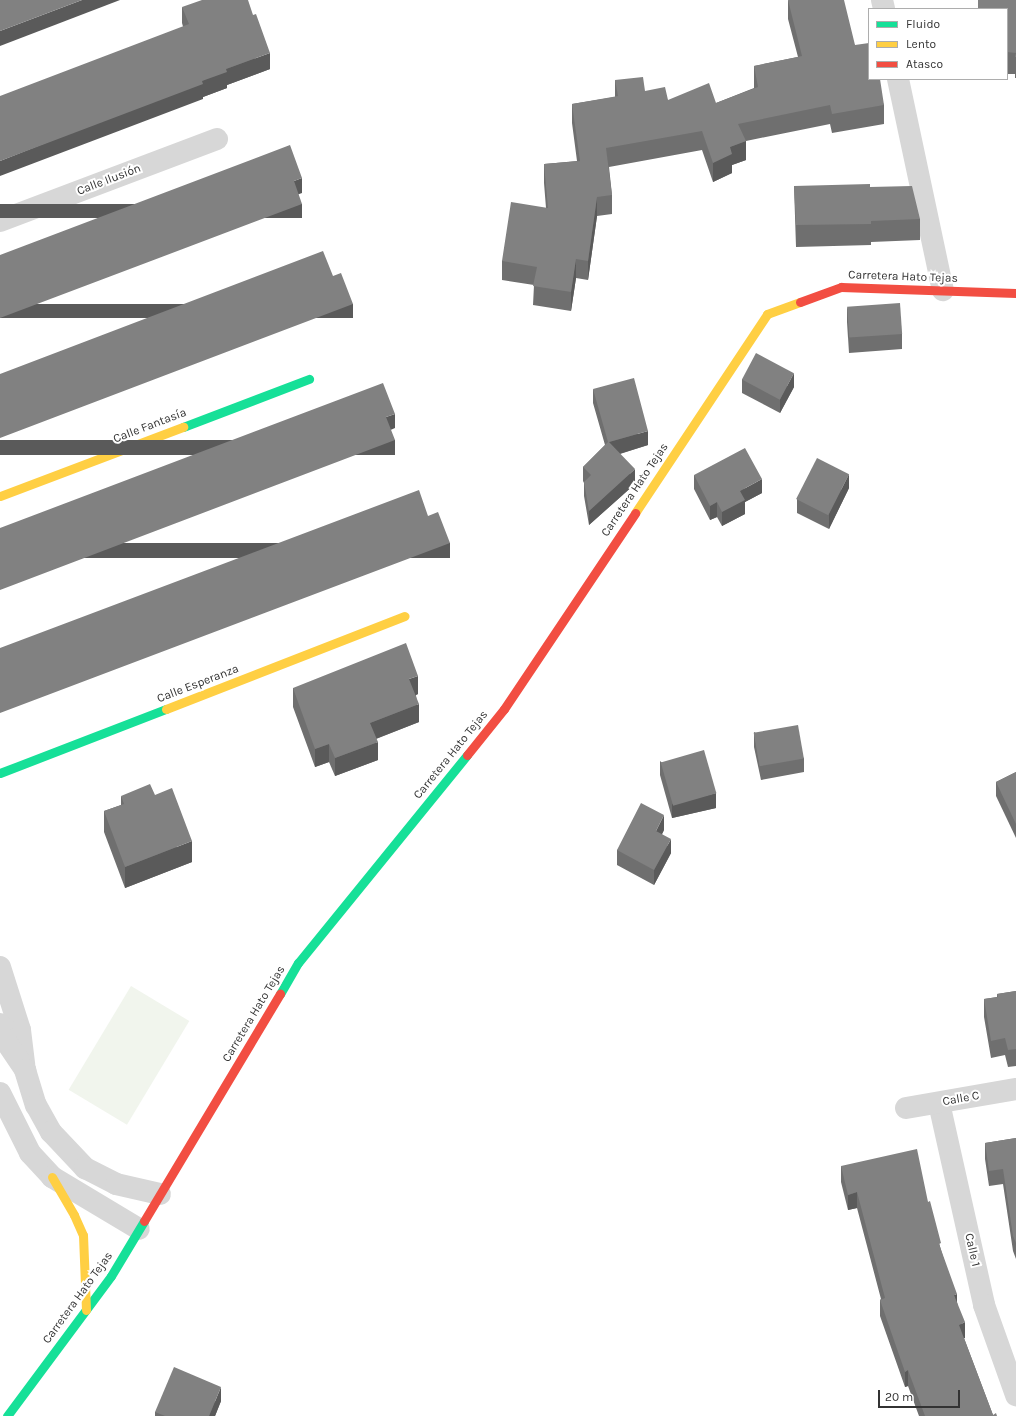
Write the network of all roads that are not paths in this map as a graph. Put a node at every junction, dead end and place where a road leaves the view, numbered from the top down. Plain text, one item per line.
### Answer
1 (898, 80) edge
2 (217, 139) dead end
3 (0, 221) edge
4 (943, 290) junction
5 (1016, 292) edge
6 (309, 379) dead end
7 (0, 496) edge
8 (405, 616) dead end
9 (0, 773) edge
10 (0, 967) edge
11 (0, 1024) edge
12 (27, 1076) junction
13 (1016, 1089) edge
14 (0, 1093) edge
15 (939, 1103) junction
16 (906, 1108) dead end
17 (52, 1177) junction
18 (160, 1194) junction
19 (139, 1229) junction
20 (86, 1310) junction
21 (1016, 1395) edge
22 (7, 1416) edge

1 - 4 street
2 - 3 street, Calle Ilusión
4 - 5 street, Carretera Hato Tejas
4 - 18 street, Carretera Hato Tejas
6 - 7 street, Calle Fantasía
8 - 9 street, Calle Esperanza
10 - 12 street
11 - 12 street
12 - 14 street
12 - 18 street
13 - 15 street, Calle C
14 - 17 street
15 - 16 street, Calle C
15 - 21 street, Calle 1
17 - 19 street
17 - 20 street
18 - 19 street, Carretera Hato Tejas
19 - 20 street, Carretera Hato Tejas
20 - 22 street, Carretera Hato Tejas

